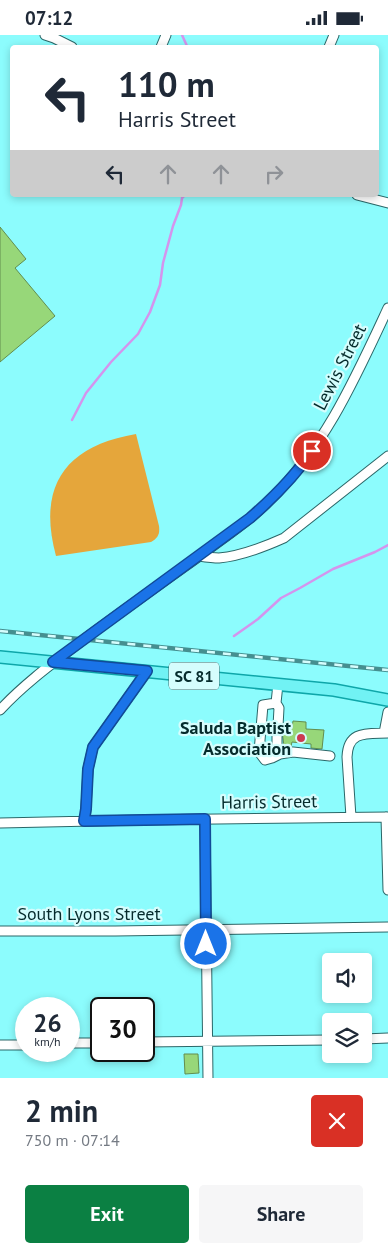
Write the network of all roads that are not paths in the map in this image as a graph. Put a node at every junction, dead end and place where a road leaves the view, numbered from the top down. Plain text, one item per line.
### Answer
1 (46, 35) edge
2 (68, 45) edge
3 (365, 197) edge
4 (388, 203) edge
5 (388, 308) edge
6 (388, 456) edge
7 (199, 556) junction
8 (0, 657) edge
9 (53, 662) junction
10 (147, 671) junction
11 (278, 684) junction
12 (388, 700) edge
13 (276, 703) junction
14 (0, 710) edge
15 (388, 713) edge
16 (386, 733) edge
17 (280, 755) junction
18 (330, 756) dead end
19 (351, 817) junction
20 (387, 817) edge
21 (205, 819) junction
22 (84, 821) junction
23 (0, 823) edge
24 (388, 890) edge
25 (388, 927) edge
26 (206, 930) junction
27 (0, 931) edge
28 (388, 1038) edge
29 (372, 1039) edge
30 (322, 1040) edge
31 (208, 1041) junction
32 (155, 1042) edge
33 (0, 1045) edge
34 (15, 1045) edge
35 (208, 1078) edge

1 - 2 street
3 - 4 street
5 - 7 street, Lewis Street
6 - 7 street
7 - 9 street, Lewis Street
8 - 9 main road, SC 81
9 - 10 main road, SC 81
9 - 14 street, Lewis Street
10 - 11 main road, SC 81
10 - 22 street
11 - 12 main road, SC 81
11 - 13 street
13 - 17 street
13 - 17 street
15 - 16 street
16 - 19 street
17 - 18 street
19 - 20 street, Harris Street
19 - 21 street, Harris Street
20 - 24 street
21 - 22 street, Harris Street
21 - 26 street
22 - 23 street, Harris Street
25 - 26 street, South Lyons Street
26 - 27 street, South Lyons Street
26 - 31 street
28 - 29 street
30 - 31 street
31 - 32 street
31 - 35 street
33 - 34 street

